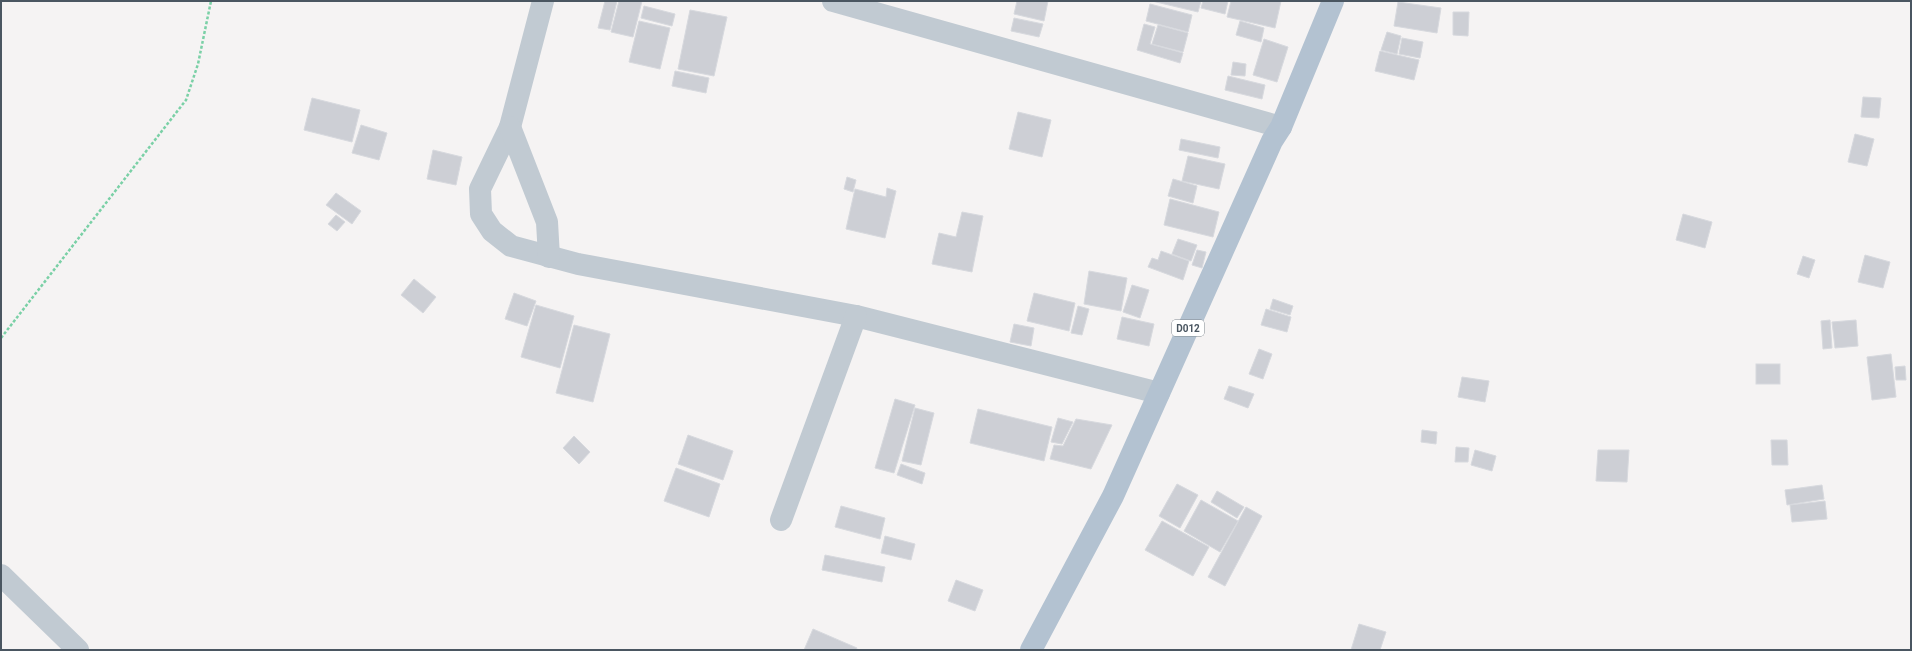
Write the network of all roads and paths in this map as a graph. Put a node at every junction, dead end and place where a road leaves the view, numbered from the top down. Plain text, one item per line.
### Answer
1 (211, 1) edge
2 (543, 1) edge
3 (833, 1) edge
4 (1333, 1) edge
5 (510, 127) junction
6 (1281, 127) junction
7 (549, 256) junction
8 (856, 316) junction
9 (1, 338) edge
10 (1159, 393) junction
11 (781, 520) dead end
12 (1, 575) edge
13 (78, 650) edge
14 (1031, 650) edge

1 - 9 path
2 - 5 street
3 - 6 street
4 - 6 main road, D012
5 - 7 street
5 - 7 street
6 - 10 main road, D012
7 - 8 street
8 - 10 street
8 - 11 street
10 - 14 main road, D012
12 - 13 street

